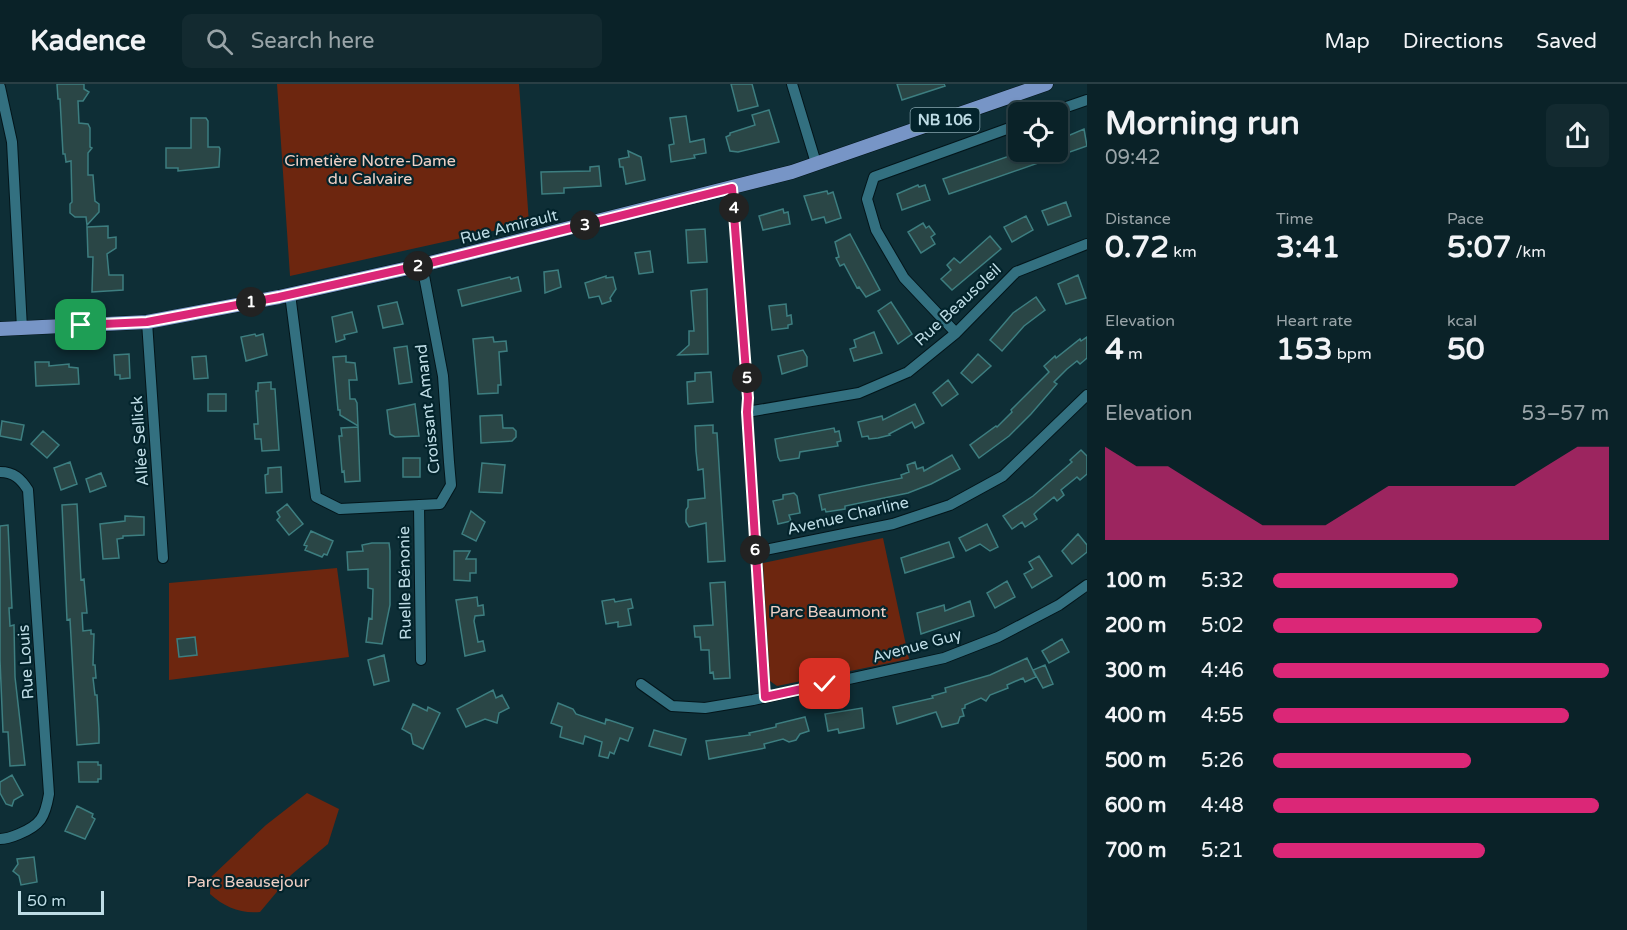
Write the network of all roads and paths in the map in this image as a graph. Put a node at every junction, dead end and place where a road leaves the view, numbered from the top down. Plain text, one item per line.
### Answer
1 (792, 84) edge
2 (1046, 84) edge
3 (0, 87) edge
4 (1087, 100) edge
5 (1068, 107) edge
6 (1008, 129) edge
7 (816, 164) junction
8 (732, 188) junction
9 (1087, 244) edge
10 (422, 265) junction
11 (290, 294) junction
12 (147, 322) junction
13 (22, 328) junction
14 (0, 329) edge
15 (956, 333) junction
16 (1087, 395) edge
17 (747, 412) junction
18 (0, 472) edge
19 (419, 506) junction
20 (755, 552) junction
21 (163, 558) dead end
22 (1087, 585) edge
23 (421, 660) dead end
24 (641, 684) dead end
25 (765, 697) junction
26 (0, 839) edge

1 - 7 street
2 - 7 main road, Rue Amirault / NB 106
3 - 13 street
4 - 5 street
6 - 15 street
7 - 8 main road, Rue Amirault / NB 106
8 - 10 main road, Rue Amirault / NB 106
8 - 17 street
9 - 15 street, Rue Beausoleil
10 - 11 main road, Rue Amirault / NB 106
10 - 19 street, Croissant Amand
11 - 12 main road, Rue Amirault / NB 106
11 - 19 street, Croissant Amand
12 - 13 main road, Rue Amirault / NB 106
12 - 21 street, Allée Sellick
13 - 14 main road, Rue Amirault / NB 106
15 - 17 street, Rue Beausoleil
16 - 20 street, Avenue Charline
17 - 20 street
18 - 26 street, Rue Louis
19 - 23 street, Ruelle Bénonie
20 - 25 street
22 - 25 street, Avenue Guy
24 - 25 street, Avenue Guy

